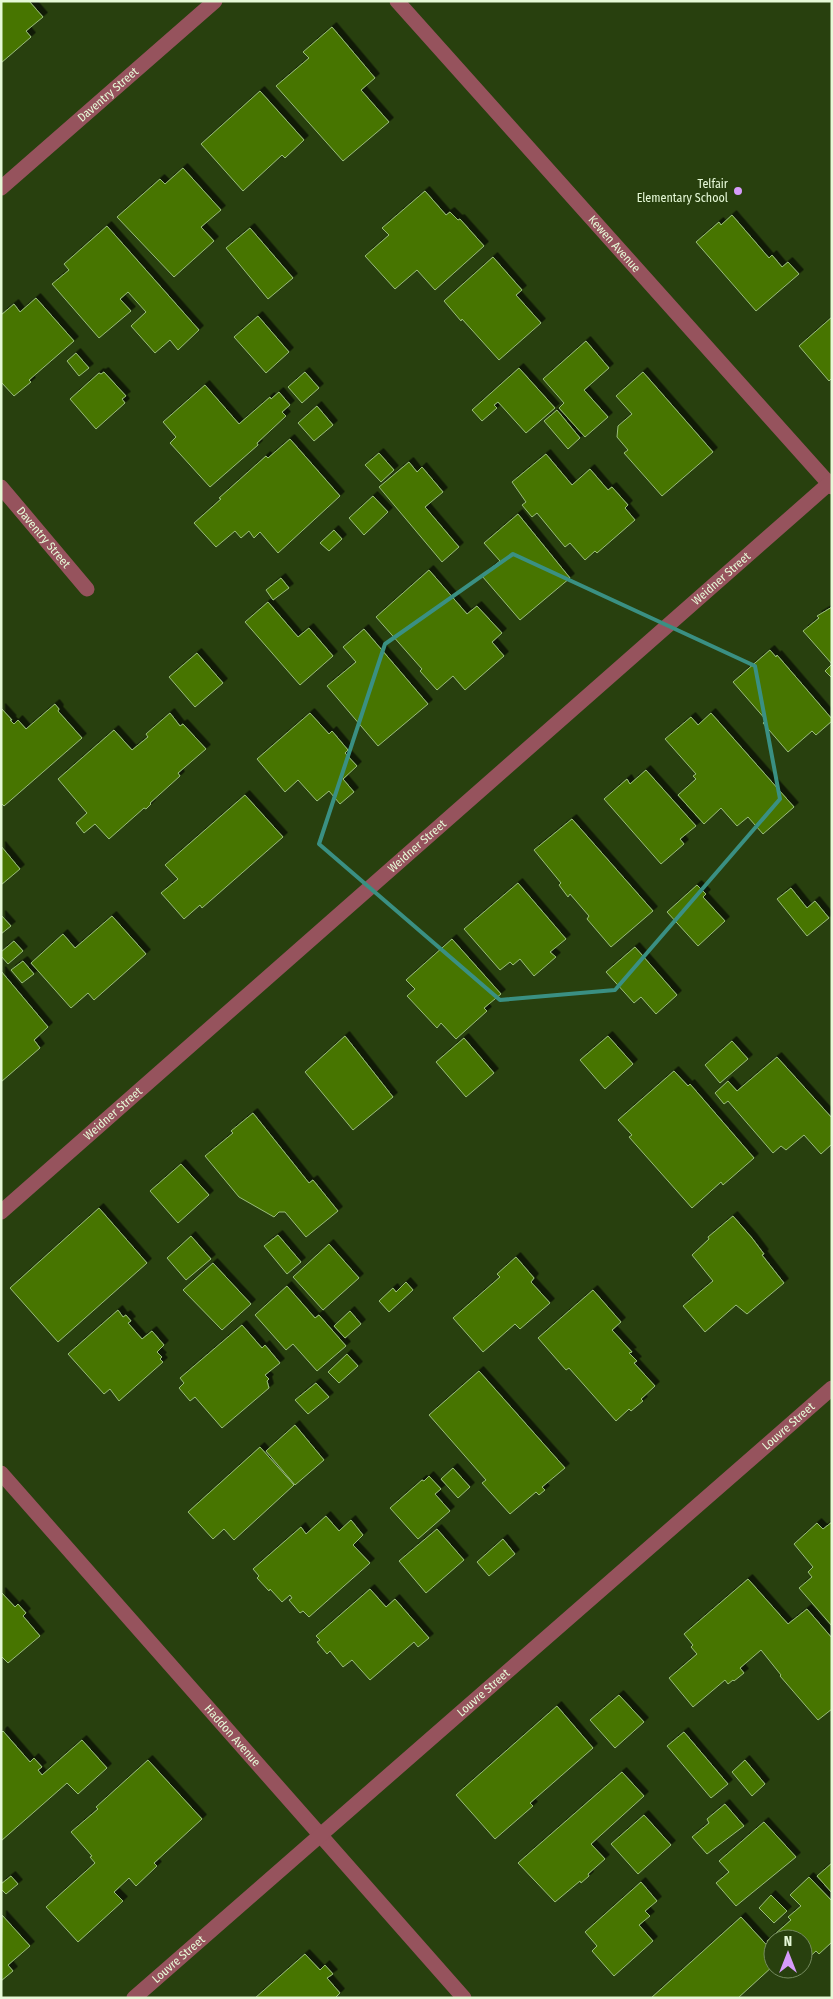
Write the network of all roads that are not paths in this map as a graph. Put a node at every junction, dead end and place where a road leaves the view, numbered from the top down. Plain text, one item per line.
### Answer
1 (215, 1) edge
2 (397, 1) edge
3 (1, 188) edge
4 (831, 484) edge
5 (1, 487) edge
6 (87, 589) dead end
7 (1, 1212) edge
8 (832, 1388) edge
9 (1, 1473) edge
10 (321, 1836) junction
11 (134, 1998) edge
12 (464, 1998) edge

1 - 3 street, Daventry Street
2 - 4 street, Kewen Avenue
4 - 7 street, Weidner Street
5 - 6 street, Daventry Street
8 - 10 street, Louvre Street
9 - 10 street, Haddon Avenue
10 - 11 street, Louvre Street
10 - 12 street, Haddon Avenue

